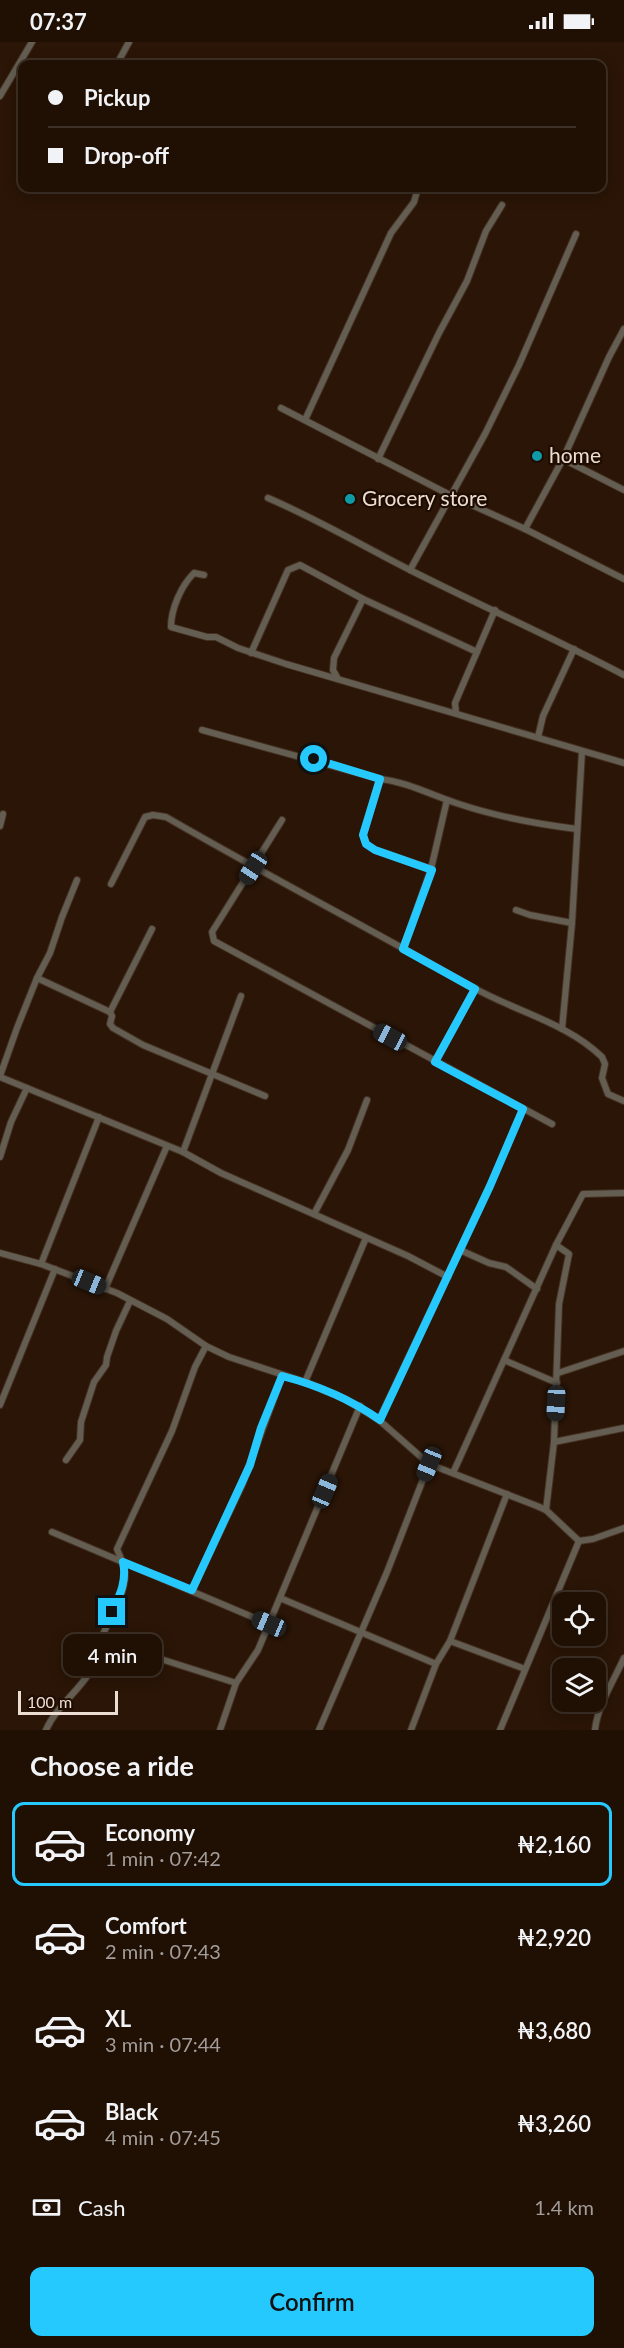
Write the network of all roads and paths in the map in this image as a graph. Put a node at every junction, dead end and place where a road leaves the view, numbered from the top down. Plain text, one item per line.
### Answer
1 (32, 42) edge
2 (129, 42) edge
3 (22, 60) edge
4 (119, 60) edge
5 (18, 67) edge
6 (0, 80) edge
7 (8, 85) junction
8 (0, 96) edge
9 (417, 192) edge
10 (502, 205) dead end
11 (576, 234) dead end
12 (624, 329) edge
13 (280, 408) dead end
14 (305, 420) junction
15 (378, 459) junction
16 (563, 459) junction
17 (624, 490) edge
18 (452, 496) junction
19 (268, 498) dead end
20 (525, 529) junction
21 (410, 570) junction
22 (204, 575) dead end
23 (624, 579) edge
24 (363, 599) junction
25 (495, 610) junction
26 (574, 649) junction
27 (251, 652) junction
28 (477, 652) junction
29 (624, 675) edge
30 (338, 679) junction
31 (456, 713) junction
32 (202, 730) dead end
33 (537, 737) junction
34 (582, 750) junction
35 (624, 763) edge
36 (380, 779) junction
37 (447, 800) junction
38 (3, 814) dead end
39 (282, 820) dead end
40 (0, 826) edge
41 (577, 829) junction
42 (253, 868) junction
43 (432, 870) junction
44 (77, 880) dead end
45 (111, 884) dead end
46 (516, 910) dead end
47 (572, 923) junction
48 (152, 929) dead end
49 (403, 949) junction
50 (37, 978) junction
51 (475, 989) junction
52 (241, 996) dead end
53 (110, 1012) junction
54 (562, 1029) junction
55 (435, 1062) junction
56 (211, 1073) junction
57 (0, 1076) edge
58 (27, 1088) junction
59 (265, 1096) dead end
60 (367, 1100) dead end
61 (624, 1101) edge
62 (523, 1109) junction
63 (99, 1117) junction
64 (552, 1124) dead end
65 (167, 1146) junction
66 (183, 1152) junction
67 (0, 1157) edge
68 (624, 1193) edge
69 (314, 1215) junction
70 (366, 1238) junction
71 (556, 1245) junction
72 (460, 1250) junction
73 (0, 1253) edge
74 (40, 1264) junction
75 (55, 1269) junction
76 (448, 1277) junction
77 (105, 1289) junction
78 (537, 1289) junction
79 (130, 1301) junction
80 (206, 1346) junction
81 (624, 1351) edge
82 (504, 1360) junction
83 (558, 1373) junction
84 (282, 1376) junction
85 (305, 1382) junction
86 (557, 1383) junction
87 (0, 1405) edge
88 (360, 1406) junction
89 (380, 1420) junction
90 (624, 1428) edge
91 (554, 1442) junction
92 (66, 1460) dead end
93 (429, 1464) junction
94 (453, 1473) junction
95 (507, 1494) junction
96 (546, 1510) junction
97 (624, 1528) edge
98 (52, 1532) dead end
99 (579, 1541) junction
100 (123, 1562) junction
101 (192, 1590) junction
102 (280, 1598) junction
103 (269, 1624) junction
104 (360, 1632) junction
105 (101, 1640) junction
106 (450, 1641) junction
107 (624, 1658) edge
108 (436, 1664) junction
109 (525, 1669) junction
110 (236, 1683) junction
111 (46, 1730) edge
112 (219, 1730) edge
113 (319, 1730) edge
114 (411, 1730) edge
115 (500, 1730) edge
116 (595, 1730) edge

1 - 3 street
2 - 4 street
5 - 7 street
6 - 7 street
7 - 8 street
9 - 14 street
10 - 15 street
11 - 18 street
12 - 16 street
13 - 14 street
14 - 15 street
15 - 18 street
16 - 17 street
16 - 20 street
18 - 20 street
18 - 21 street
19 - 21 street
20 - 23 street
21 - 25 street
22 - 27 street
24 - 27 street
24 - 28 street
24 - 30 street
25 - 26 street
25 - 28 street
26 - 29 street
26 - 33 street
27 - 30 street
28 - 31 street
30 - 31 street
31 - 33 street
32 - 36 street
33 - 34 street
34 - 35 street
34 - 41 street
36 - 37 street
36 - 43 street
37 - 41 street
37 - 43 street
38 - 40 street
39 - 42 street
41 - 47 street
42 - 45 street
42 - 49 street
42 - 55 street
43 - 49 street
44 - 50 street
46 - 47 street
47 - 54 street
48 - 53 street
49 - 51 street
50 - 53 street
50 - 57 street
51 - 54 street
51 - 55 street
52 - 56 street
53 - 56 street
54 - 61 street
55 - 62 street
56 - 59 street
56 - 66 street
57 - 58 street
58 - 63 street
58 - 67 street
60 - 69 street
62 - 64 street
62 - 72 street
63 - 65 street
63 - 74 street
65 - 66 street
65 - 77 street
66 - 69 street
68 - 71 street
69 - 70 street
70 - 76 street
70 - 85 street
71 - 78 street
71 - 83 street
72 - 76 street
72 - 78 street
73 - 74 street
74 - 75 street
75 - 77 street
75 - 87 street
76 - 89 street
77 - 79 street
78 - 82 street
79 - 80 street
79 - 92 street
80 - 84 street
80 - 100 street
81 - 83 street
82 - 86 street
82 - 94 street
83 - 86 street
84 - 85 street
84 - 101 street
85 - 88 street
86 - 91 street
88 - 89 street
88 - 102 street
89 - 93 street
90 - 91 street
91 - 96 street
93 - 94 street
93 - 104 street
94 - 95 street
95 - 96 street
95 - 106 street
96 - 99 street
97 - 99 street
98 - 100 street
99 - 109 street
100 - 101 street
100 - 105 street
101 - 103 street
102 - 103 street
102 - 104 street
103 - 110 street
104 - 108 street
104 - 113 street
105 - 110 street
105 - 111 street
106 - 108 street
106 - 109 street
107 - 116 street
108 - 114 street
109 - 115 street
110 - 112 street

